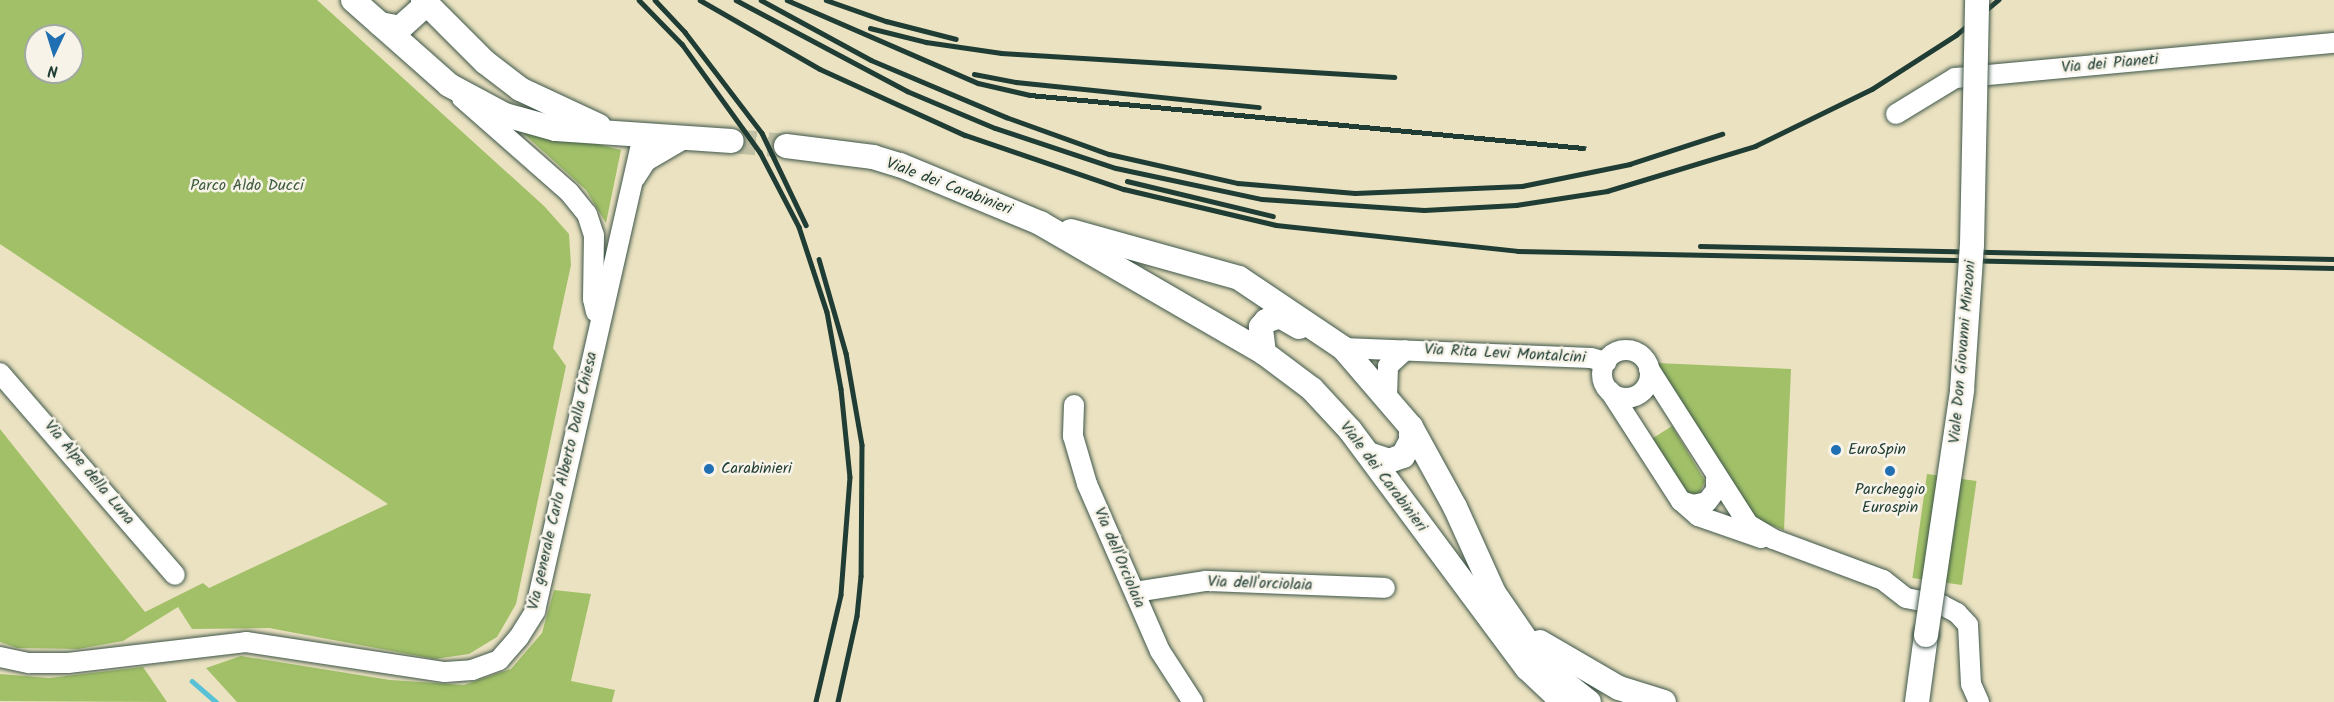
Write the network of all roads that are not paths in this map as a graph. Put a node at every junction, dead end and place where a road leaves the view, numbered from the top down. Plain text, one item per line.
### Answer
1 (353, 0) edge
2 (1977, 0) edge
3 (425, 2) edge
4 (380, 24) junction
5 (2334, 43) edge
6 (449, 85) junction
7 (1896, 114) dead end
8 (615, 132) junction
9 (643, 135) junction
10 (684, 139) junction
11 (732, 141) tunnel mouth
12 (786, 146) tunnel mouth
13 (631, 185) junction
14 (1040, 223) junction
15 (599, 320) junction
16 (1338, 345) junction
17 (1404, 350) junction
18 (1264, 353) junction
19 (1605, 362) junction
20 (1649, 369) junction
21 (0, 373) edge
22 (1610, 391) junction
23 (1387, 396) junction
24 (1074, 405) dead end
25 (1411, 427) junction
26 (1371, 455) junction
27 (1716, 479) junction
28 (1681, 501) junction
29 (1773, 539) junction
30 (175, 575) dead end
31 (1385, 588) dead end
32 (1135, 592) junction
33 (1500, 601) junction
34 (0, 657) edge
35 (1918, 694) edge
36 (1193, 702) edge
37 (1563, 702) edge
38 (1589, 702) edge
39 (1664, 702) edge
40 (1980, 702) edge

1 - 4 main road
2 - 35 main road, Viale Don Giovanni Minzoni, bridge
3 - 4 main road
3 - 8 main road
4 - 6 main road
5 - 7 street, Via dei Pianeti
6 - 8 main road
6 - 15 street
8 - 9 main road
9 - 10 main road
9 - 13 street, Via generale Carlo Alberto Dalla Chiesa
10 - 11 main road
10 - 13 street, Via generale Carlo Alberto Dalla Chiesa
12 - 14 main road, Viale dei Carabinieri
13 - 15 street, Via generale Carlo Alberto Dalla Chiesa
14 - 16 main road, Viale dei Carabinieri
14 - 18 main road, Viale dei Carabinieri
15 - 34 street, Via generale Carlo Alberto Dalla Chiesa
16 - 17 street, Via Rita Levi Montalcini
16 - 18 main road
16 - 23 main road, Viale dei Carabinieri
17 - 19 street, Via Rita Levi Montalcini
17 - 23 street, Via Rita Levi Montalcini
18 - 26 main road, Viale dei Carabinieri
19 - 20 street, Via Rita Levi Montalcini
19 - 22 street, Via Rita Levi Montalcini
20 - 22 street
20 - 27 street, Via Rita Levi Montalcini
21 - 30 street, Via Alpe della Luna
22 - 28 street, Via Rita Levi Montalcini
23 - 25 main road, Viale dei Carabinieri
24 - 32 street, Via dell'Orciolaia
25 - 26 main road
25 - 33 main road, Viale dei Carabinieri
26 - 37 main road, Viale dei Carabinieri
27 - 28 street
27 - 29 street, Via Rita Levi Montalcini
28 - 29 street, Via Rita Levi Montalcini
29 - 40 street, Via Rita Levi Montalcini
31 - 32 street, Via dell'orciolaia
32 - 36 street, Via dell'Orciolaia
33 - 38 main road, Viale dei Carabinieri
33 - 39 main road, Viale dei Carabinieri

